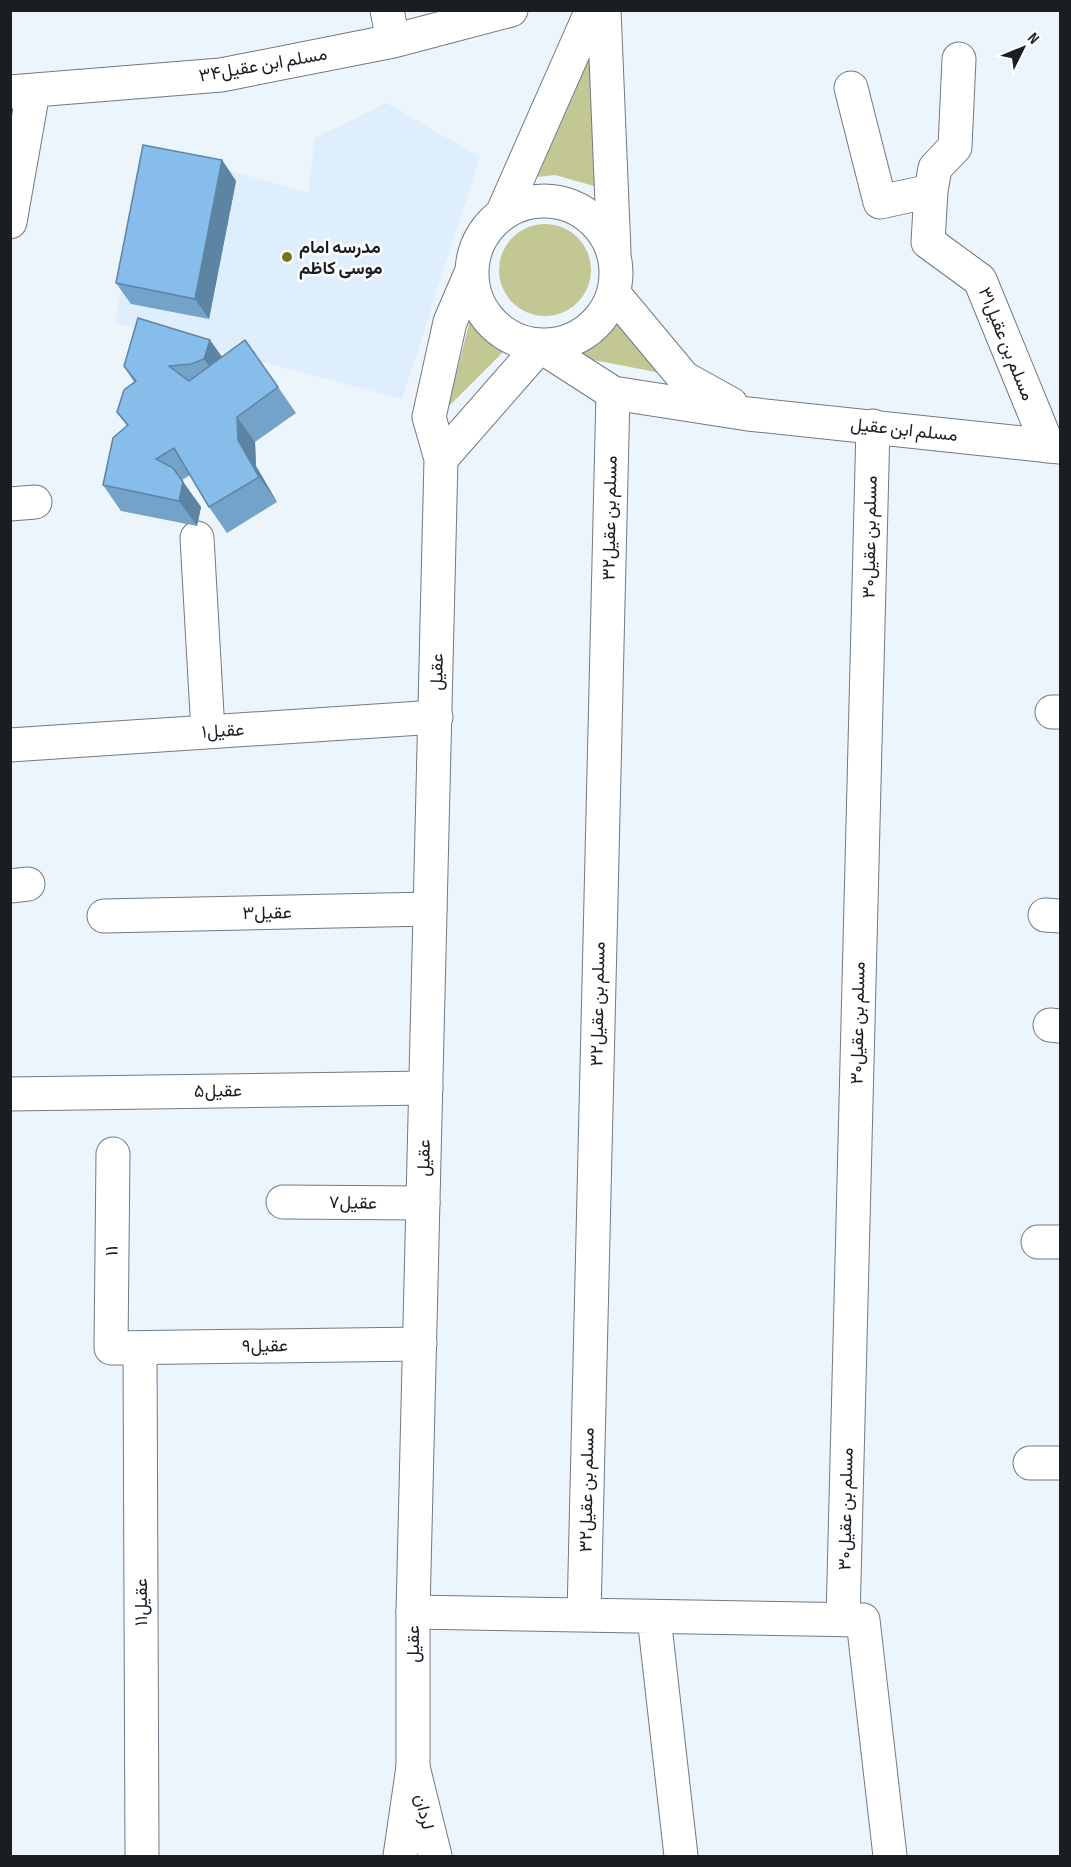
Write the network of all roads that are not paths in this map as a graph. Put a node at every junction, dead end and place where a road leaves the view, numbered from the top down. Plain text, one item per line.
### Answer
1 (511, 10) edge
2 (592, 10) edge
3 (604, 10) edge
4 (390, 26) edge
5 (959, 59) dead end
6 (851, 88) dead end
7 (22, 92) edge
8 (931, 191) junction
9 (502, 214) junction
10 (10, 222) edge
11 (614, 254) junction
12 (471, 273) junction
13 (614, 294) junction
14 (540, 346) junction
15 (613, 393) junction
16 (748, 414) junction
17 (873, 426) junction
18 (1054, 446) edge
19 (441, 459) junction
20 (198, 538) dead end
21 (435, 717) junction
22 (208, 732) junction
23 (10, 745) edge
24 (430, 909) junction
25 (104, 916) dead end
26 (426, 1088) junction
27 (10, 1094) edge
28 (113, 1154) dead end
29 (283, 1202) dead end
30 (423, 1203) junction
31 (420, 1344) junction
32 (126, 1348) junction
33 (413, 1612) junction
34 (584, 1615) junction
35 (654, 1617) junction
36 (843, 1620) junction
37 (413, 1767) junction
38 (142, 1857) edge
39 (399, 1857) edge
40 (435, 1857) edge
41 (681, 1857) edge
42 (890, 1857) edge

1 - 4 street, مسلم ابن عقیل۳۴
2 - 9 street
3 - 11 street
4 - 7 street, مسلم ابن عقیل۳۴
5 - 8 street, مسلم بن عقیل۳۱
6 - 8 street
7 - 10 street
8 - 18 street, مسلم بن عقیل۳۱
9 - 11 street
9 - 12 street
11 - 13 street
12 - 14 street
12 - 19 street, عقیل
13 - 14 street
13 - 16 street
14 - 15 street
14 - 19 street
15 - 16 street, مسلم ابن عقیل
15 - 34 street, مسلم بن عقیل۳۲
16 - 17 street, مسلم ابن عقیل
17 - 18 street, مسلم ابن عقیل
17 - 36 street, مسلم بن عقیل۳۰
19 - 21 street, عقیل
20 - 22 street
21 - 22 street, عقیل۱
21 - 24 street, عقیل
22 - 23 street, عقیل۱
24 - 25 street, عقیل۳
24 - 26 street, عقیل
26 - 27 street, عقیل۵
26 - 30 street, عقیل
28 - 32 street, ۱۱
29 - 30 street, عقیل۷
30 - 31 street, عقیل
31 - 32 street, عقیل۹
31 - 33 street, عقیل
32 - 38 street, عقیل۱۱
33 - 34 street
33 - 37 street, عقیل
34 - 35 street
35 - 36 street
35 - 41 street
36 - 42 street
37 - 39 street, عقیل
37 - 40 street, لردان

